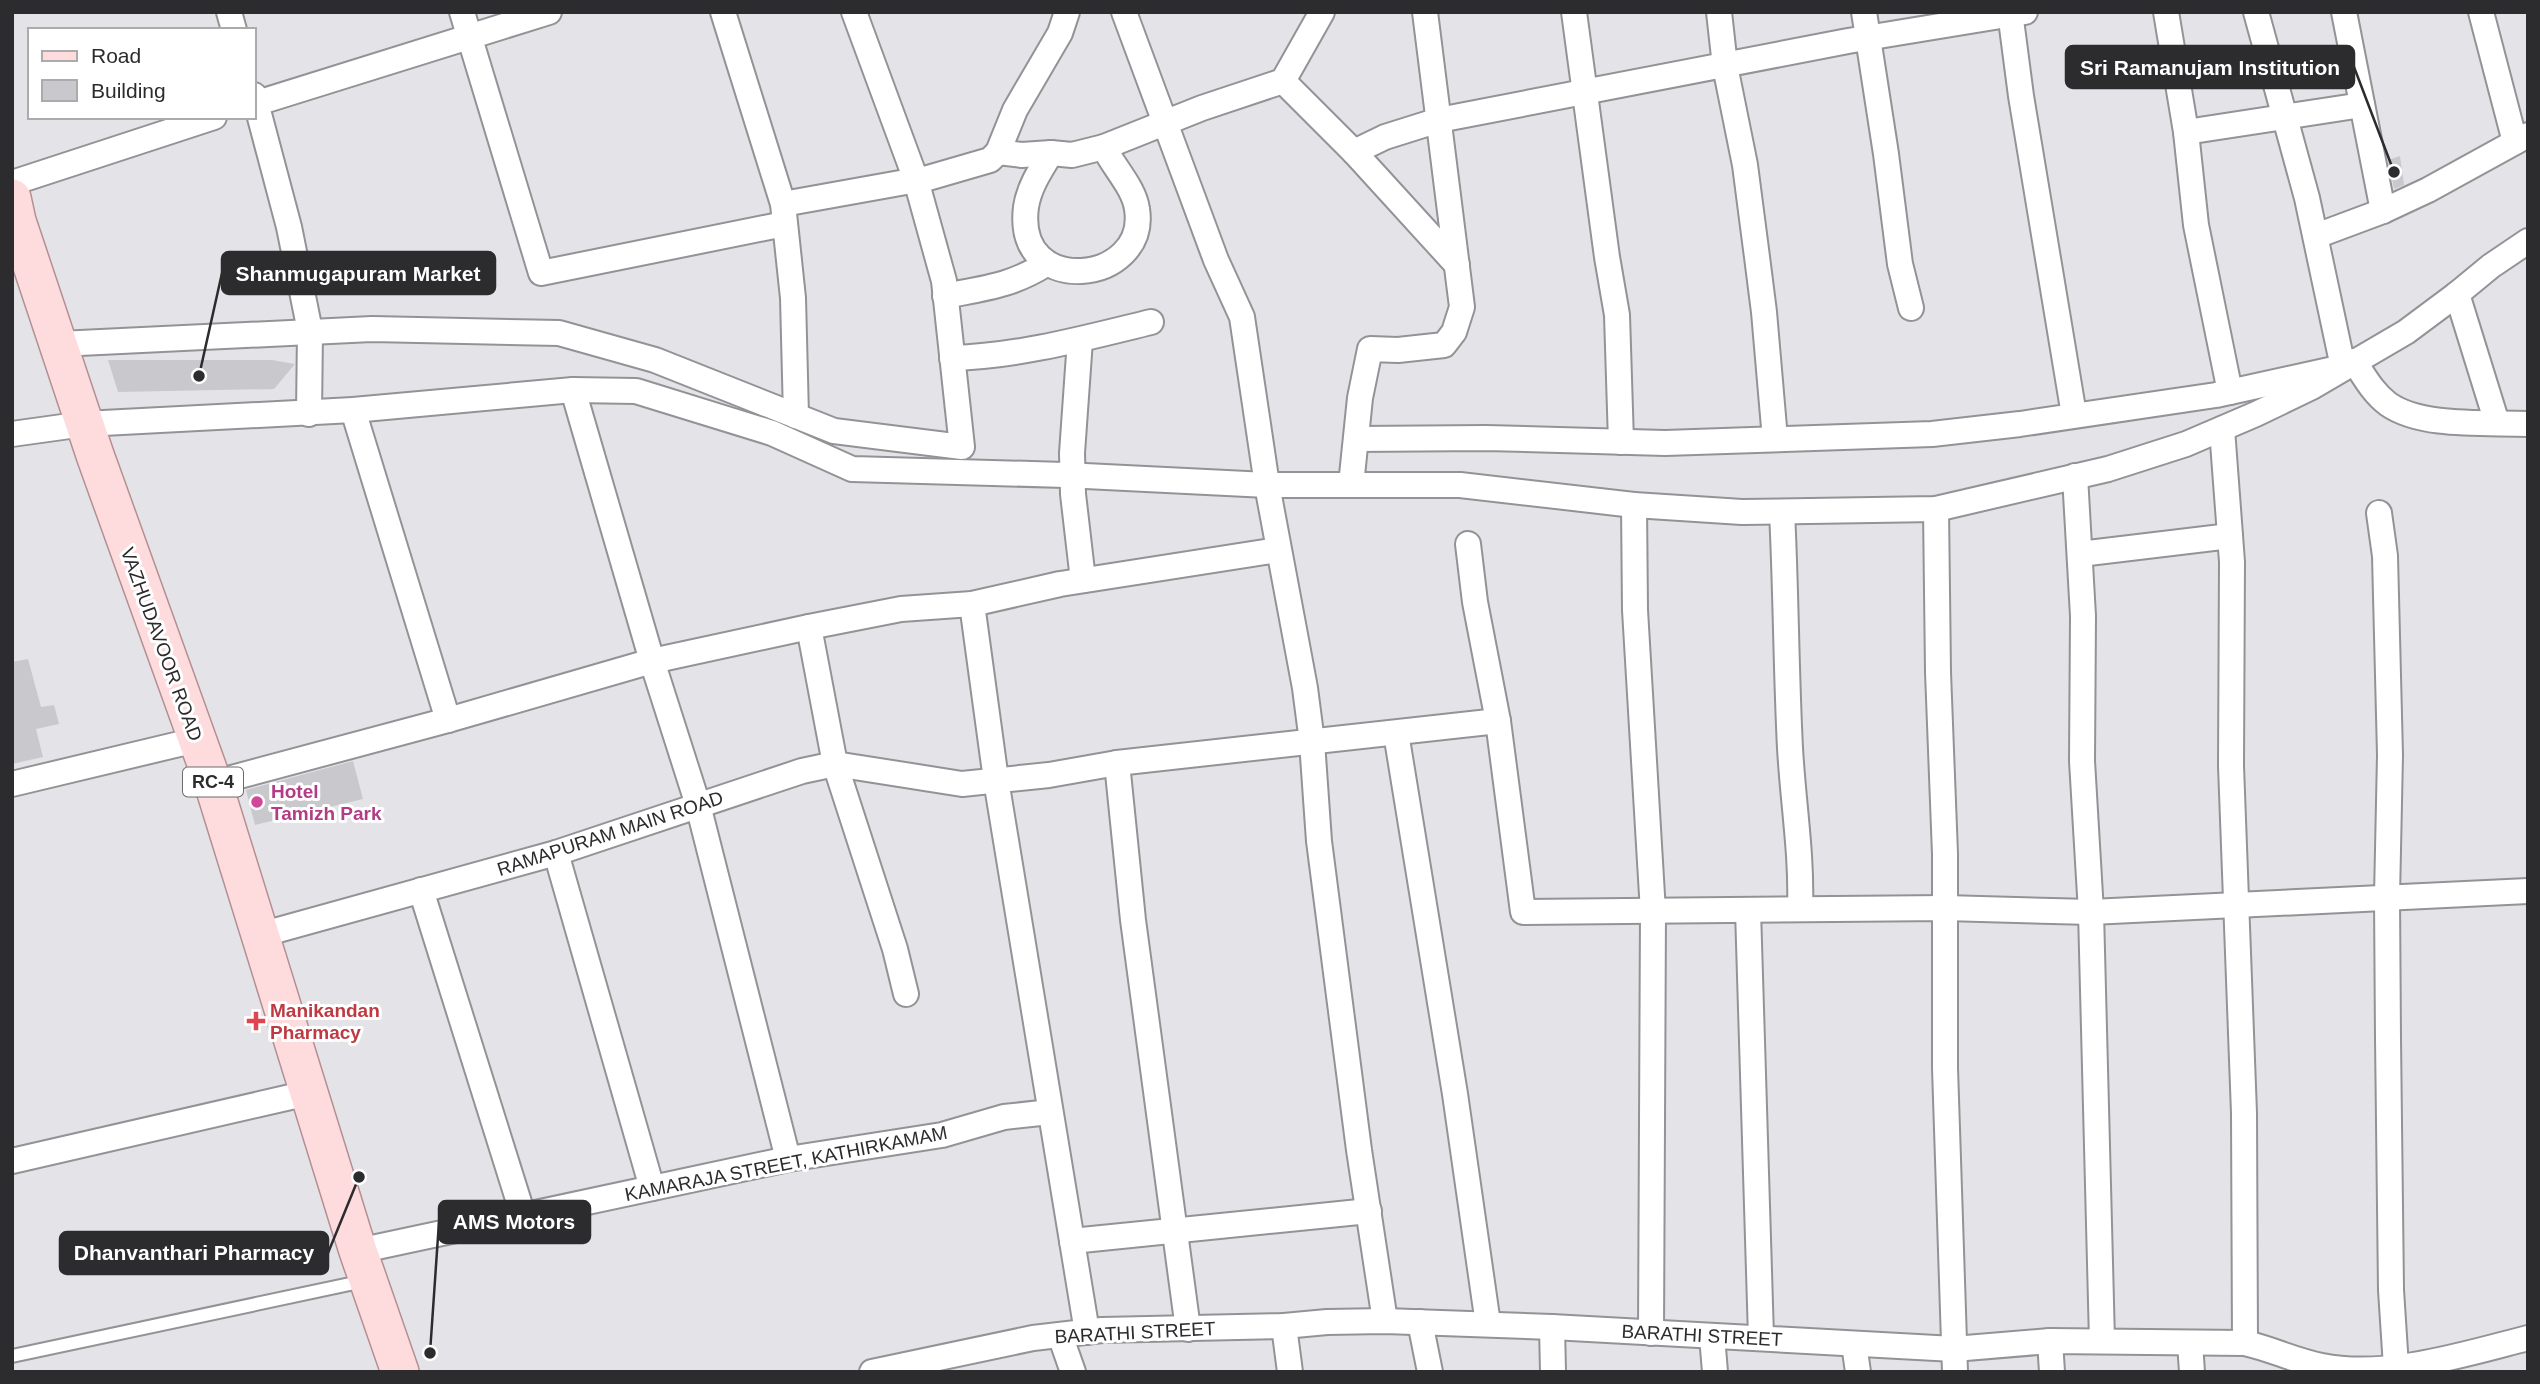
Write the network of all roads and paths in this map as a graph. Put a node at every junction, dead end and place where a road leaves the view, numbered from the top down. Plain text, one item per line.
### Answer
1 (462, 12) edge
2 (549, 12) edge
3 (723, 12) edge
4 (854, 12) edge
5 (1067, 12) edge
6 (1124, 12) edge
7 (1322, 12) edge
8 (1425, 12) edge
9 (1574, 12) edge
10 (1719, 12) edge
11 (1864, 12) edge
12 (2166, 12) edge
13 (2256, 12) edge
14 (2344, 12) edge
15 (2481, 12) edge
16 (2016, 13) edge
17 (470, 36) junction
18 (1868, 40) junction
19 (1726, 66) junction
20 (1283, 82) junction
21 (1586, 92) junction
22 (256, 101) edge
23 (256, 105) edge
24 (2362, 105) junction
25 (2285, 117) junction
26 (208, 119) edge
27 (1439, 120) junction
28 (1164, 124) junction
29 (2186, 132) junction
30 (2521, 139) edge
31 (1104, 147) junction
32 (998, 152) junction
33 (1051, 152) junction
34 (1354, 152) junction
35 (916, 180) junction
36 (12, 183) edge
37 (2384, 211) junction
38 (14, 213) edge
39 (783, 214) junction
40 (2316, 236) junction
41 (2528, 241) edge
42 (1046, 264) junction
43 (1457, 265) junction
44 (2457, 294) junction
45 (945, 296) junction
46 (1911, 309) dead end
47 (1152, 322) dead end
48 (310, 331) junction
49 (1080, 340) junction
50 (59, 344) junction
51 (952, 358) junction
52 (2349, 364) junction
53 (573, 390) junction
54 (2230, 392) junction
55 (353, 410) junction
56 (309, 414) junction
57 (2074, 415) junction
58 (796, 416) junction
59 (2497, 423) junction
60 (84, 424) junction
61 (2528, 424) edge
62 (2222, 429) junction
63 (12, 434) edge
64 (1356, 439) junction
65 (1775, 439) junction
66 (1620, 442) junction
67 (1073, 476) junction
68 (2075, 476) junction
69 (1267, 485) junction
70 (1351, 485) junction
71 (1634, 505) junction
72 (1936, 509) junction
73 (1782, 512) junction
74 (2379, 513) dead end
75 (2230, 536) junction
76 (1468, 544) dead end
77 (1278, 550) junction
78 (2080, 554) junction
79 (1083, 580) junction
80 (972, 604) junction
81 (809, 627) junction
82 (652, 661) junction
83 (448, 720) junction
84 (1498, 721) junction
85 (1396, 733) junction
86 (196, 740) junction
87 (1312, 742) junction
88 (835, 764) junction
89 (1117, 764) junction
90 (996, 780) junction
91 (213, 783) junction
92 (12, 784) edge
93 (698, 805) junction
94 (556, 853) junction
95 (421, 890) junction
96 (2528, 891) edge
97 (2387, 897) junction
98 (2237, 903) junction
99 (1945, 908) junction
100 (1800, 909) junction
101 (1748, 910) junction
102 (1653, 912) junction
103 (2091, 912) junction
104 (260, 935) junction
105 (906, 994) dead end
106 (308, 1093) junction
107 (1050, 1112) junction
108 (788, 1159) junction
109 (12, 1161) edge
110 (652, 1188) junction
111 (1368, 1211) junction
112 (523, 1215) junction
113 (1175, 1231) junction
114 (1072, 1241) junction
115 (363, 1265) junction
116 (1385, 1321) junction
117 (1420, 1322) junction
118 (1488, 1324) junction
119 (1284, 1326) junction
120 (1552, 1326) junction
121 (1188, 1329) junction
122 (1087, 1332) junction
123 (1651, 1333) junction
124 (1060, 1335) junction
125 (1712, 1336) junction
126 (1760, 1337) junction
127 (2528, 1338) edge
128 (2050, 1341) junction
129 (2102, 1342) junction
130 (2190, 1343) junction
131 (2245, 1343) junction
132 (1854, 1344) junction
133 (12, 1356) edge
134 (1954, 1360) edge
135 (2465, 1363) edge
136 (2396, 1367) junction
137 (400, 1372) edge
138 (872, 1372) edge
139 (1073, 1372) edge
140 (1290, 1372) edge
141 (1430, 1372) edge
142 (1553, 1372) edge
143 (1716, 1372) edge
144 (1858, 1372) edge
145 (2052, 1372) edge
146 (2192, 1372) edge

1 - 17 street
2 - 17 street
3 - 39 street
4 - 35 street
5 - 32 street
6 - 28 street
7 - 20 street
8 - 27 street
9 - 21 street
10 - 19 street
11 - 18 street
12 - 29 street
13 - 25 street
14 - 24 street
15 - 30 street
16 - 18 street
16 - 57 street
17 - 22 street
17 - 39 street
18 - 19 street
18 - 46 street
19 - 21 street
19 - 65 street
20 - 28 street
20 - 34 street
21 - 27 street
21 - 66 street
23 - 48 street
24 - 25 street
24 - 37 street
25 - 29 street
25 - 40 street
26 - 36 street
27 - 34 street
27 - 43 street
28 - 31 street
28 - 69 street
29 - 54 street
30 - 37 street
31 - 33 street
31 - 42 street
32 - 33 street
32 - 35 street
33 - 42 street
34 - 43 street
35 - 39 street
35 - 45 street
37 - 40 street
38 - 50 main road, VAZHUDAVOOR ROAD / RC-4
39 - 58 street
40 - 52 street
41 - 44 street
42 - 45 street
43 - 64 street
44 - 52 street
44 - 59 street
45 - 51 street
47 - 49 street
48 - 50 street
48 - 56 street
48 - 58 street
49 - 51 street
49 - 67 street
50 - 60 main road, VAZHUDAVOOR ROAD / RC-4
51 - 58 street
52 - 54 street
52 - 59 street
52 - 62 street
53 - 55 street
53 - 67 street
53 - 82 street
54 - 57 street
55 - 56 street
55 - 83 street
56 - 60 street
57 - 65 street
59 - 61 street
60 - 63 street
60 - 86 main road, VAZHUDAVOOR ROAD / RC-4
62 - 68 street
62 - 75 street
64 - 66 street
64 - 70 street
65 - 66 street
67 - 69 street
67 - 79 street
68 - 72 street
68 - 78 street
69 - 70 street
69 - 77 street
70 - 71 street
71 - 73 street
71 - 102 street
72 - 73 street
72 - 99 street
73 - 100 street
74 - 97 street
75 - 78 street
75 - 98 street
76 - 84 street
77 - 79 street
77 - 87 street
78 - 103 street
79 - 80 street
80 - 81 street
80 - 90 street
81 - 82 street
81 - 88 street
82 - 83 street
82 - 93 street
83 - 91 street
84 - 85 street, RAMAPURAM MAIN ROAD
84 - 102 street
85 - 87 street, RAMAPURAM MAIN ROAD
85 - 118 street
86 - 91 main road, VAZHUDAVOOR ROAD / RC-4
86 - 92 street
87 - 89 street, RAMAPURAM MAIN ROAD
87 - 111 street
88 - 90 street, RAMAPURAM MAIN ROAD
88 - 93 street, RAMAPURAM MAIN ROAD
88 - 105 street
89 - 90 street, RAMAPURAM MAIN ROAD
89 - 113 street
90 - 107 street
91 - 104 main road, VAZHUDAVOOR ROAD / RC-4
93 - 94 street, RAMAPURAM MAIN ROAD
93 - 108 street
94 - 95 street, RAMAPURAM MAIN ROAD
94 - 110 street
95 - 104 street, RAMAPURAM MAIN ROAD
95 - 112 street
96 - 97 street
97 - 98 street
97 - 136 street
98 - 103 street
98 - 131 street
99 - 100 street
99 - 103 street
99 - 134 street
100 - 101 street
101 - 102 street
101 - 126 street
102 - 123 street
103 - 129 street
104 - 106 main road, VAZHUDAVOOR ROAD / RC-4
106 - 109 street
106 - 115 main road, VAZHUDAVOOR ROAD / RC-4
107 - 108 street, KAMARAJA STREET, KATHIRKAMAM
107 - 114 street
108 - 110 street, KAMARAJA STREET, KATHIRKAMAM
110 - 112 street, KAMARAJA STREET, KATHIRKAMAM
111 - 113 street
111 - 116 street
112 - 115 street, KAMARAJA STREET, KATHIRKAMAM
113 - 114 street
113 - 121 street
114 - 122 street
115 - 133 lane
115 - 137 main road, VAZHUDAVOOR ROAD / RC-4
116 - 117 street, BARATHI STREET
116 - 119 street, BARATHI STREET
117 - 118 street, BARATHI STREET
117 - 141 street
118 - 120 street, BARATHI STREET
119 - 121 street, BARATHI STREET
119 - 140 street
120 - 123 street, BARATHI STREET
120 - 142 street
121 - 122 street, BARATHI STREET
122 - 124 street, BARATHI STREET
123 - 125 street, BARATHI STREET
124 - 138 street, BARATHI STREET
124 - 139 street
125 - 126 street, BARATHI STREET
125 - 143 street
126 - 132 street, BARATHI STREET
127 - 135 street, BARATHI STREET
128 - 129 street, BARATHI STREET
128 - 134 street, BARATHI STREET
128 - 145 street
129 - 130 street, BARATHI STREET
130 - 131 street, BARATHI STREET
130 - 146 street
131 - 136 street, BARATHI STREET
132 - 134 street, BARATHI STREET
132 - 144 street
135 - 136 street, BARATHI STREET

